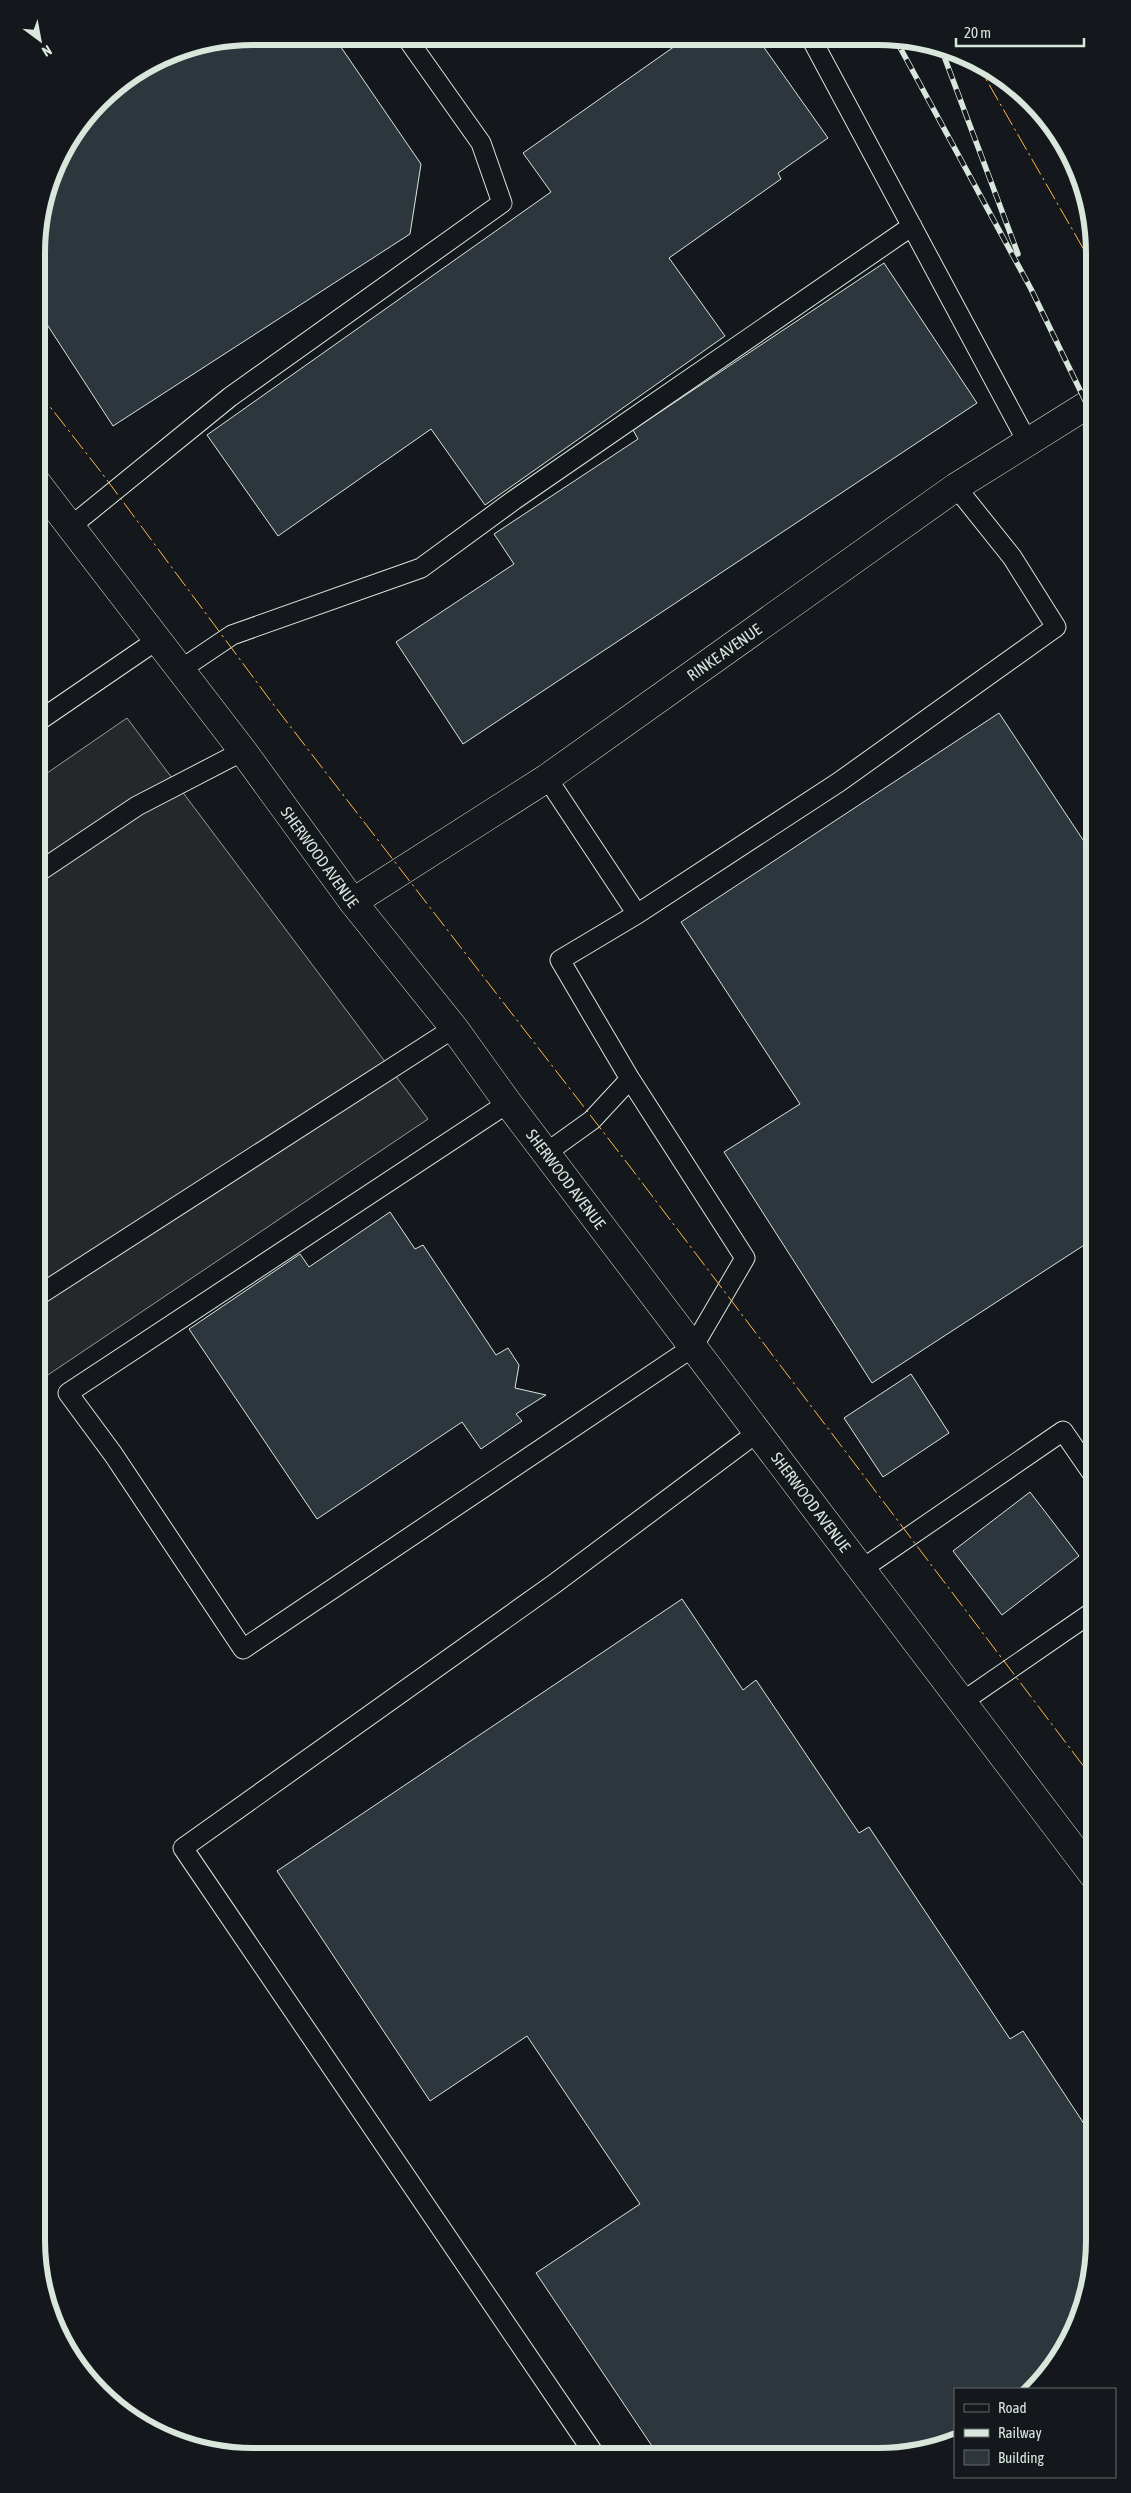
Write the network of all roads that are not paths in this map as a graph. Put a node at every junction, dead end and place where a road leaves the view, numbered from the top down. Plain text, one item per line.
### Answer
1 (412, 45) edge
2 (815, 45) edge
3 (912, 226) junction
4 (1086, 406) edge
5 (1028, 443) junction
6 (956, 487) junction
7 (45, 494) edge
8 (70, 527) junction
9 (157, 640) junction
10 (180, 670) junction
11 (45, 717) edge
12 (243, 751) junction
13 (548, 778) junction
14 (45, 868) edge
15 (353, 902) junction
16 (637, 914) junction
17 (454, 1028) junction
18 (630, 1079) junction
19 (508, 1103) junction
20 (546, 1153) junction
21 (45, 1291) edge
22 (693, 1347) junction
23 (758, 1432) junction
24 (1086, 1464) edge
25 (862, 1569) junction
26 (1086, 1617) edge
27 (962, 1702) junction
28 (1086, 1865) edge
29 (590, 2448) edge

1 - 8 lane
2 - 3 lane
3 - 5 lane
3 - 10 lane
4 - 5 street, RINKE AVENUE
5 - 6 street, RINKE AVENUE
6 - 13 street, RINKE AVENUE
6 - 16 lane
7 - 8 street, SHERWOOD AVENUE
8 - 9 street, SHERWOOD AVENUE
9 - 10 street, SHERWOOD AVENUE
9 - 11 lane
10 - 12 street, SHERWOOD AVENUE
12 - 14 lane
12 - 15 street, SHERWOOD AVENUE
13 - 15 street, RINKE AVENUE
13 - 16 lane
15 - 17 street, SHERWOOD AVENUE
16 - 18 lane
17 - 19 street, SHERWOOD AVENUE
17 - 21 lane
18 - 20 lane
18 - 22 lane
19 - 20 street, SHERWOOD AVENUE
19 - 22 lane
20 - 22 street, SHERWOOD AVENUE
22 - 23 street, SHERWOOD AVENUE
23 - 25 street, SHERWOOD AVENUE
23 - 29 lane
24 - 25 lane
25 - 27 street, SHERWOOD AVENUE
26 - 27 lane
27 - 28 street, SHERWOOD AVENUE

